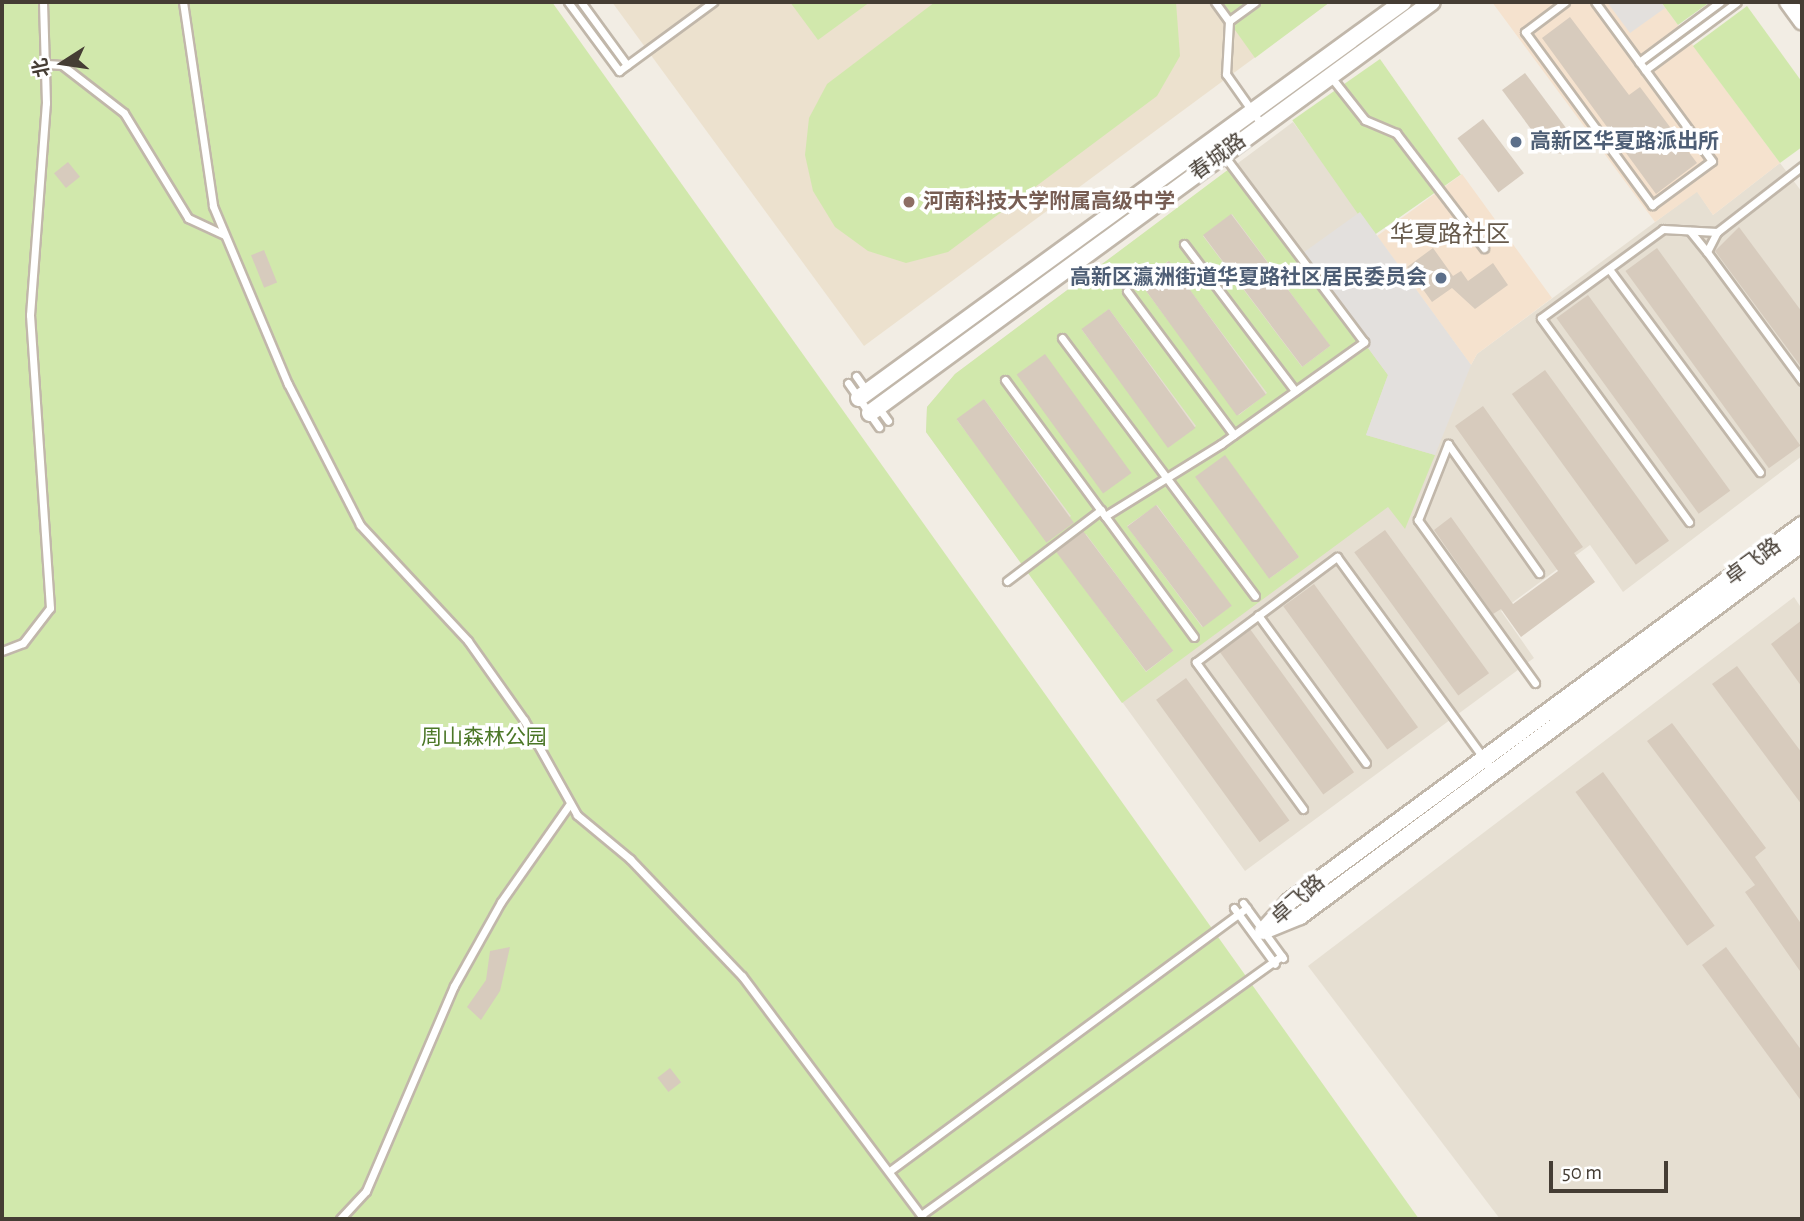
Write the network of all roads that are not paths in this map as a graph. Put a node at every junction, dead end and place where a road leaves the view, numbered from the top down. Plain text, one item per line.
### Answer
1 (43, 2) edge
2 (183, 2) edge
3 (568, 2) edge
4 (581, 2) edge
5 (713, 2) edge
6 (1215, 2) edge
7 (1255, 2) edge
8 (1403, 2) edge
9 (1432, 2) edge
10 (1565, 2) edge
11 (1595, 2) edge
12 (1720, 2) edge
13 (1737, 2) edge
14 (1788, 2) edge
15 (1229, 21) junction
16 (1802, 21) edge
17 (1320, 62) junction
18 (1639, 62) junction
19 (47, 64) junction
20 (628, 65) junction
21 (1645, 70) junction
22 (1330, 76) junction
23 (1258, 118) junction
24 (1223, 153) junction
25 (1802, 166) edge
26 (1690, 230) junction
27 (1717, 232) junction
28 (224, 236) junction
29 (1184, 244) dead end
30 (1484, 248) dead end
31 (1707, 253) junction
32 (1609, 269) junction
33 (1127, 291) dead end
34 (1062, 338) dead end
35 (856, 376) dead end
36 (1004, 380) dead end
37 (1802, 381) edge
38 (848, 383) dead end
39 (1295, 391) junction
40 (864, 395) junction
41 (876, 416) junction
42 (888, 421) dead end
43 (1234, 435) junction
44 (1760, 472) dead end
45 (1165, 474) junction
46 (1103, 513) junction
47 (1689, 522) dead end
48 (1802, 525) edge
49 (1802, 543) edge
50 (1539, 573) dead end
51 (1007, 581) dead end
52 (1255, 596) dead end
53 (1258, 615) junction
54 (1194, 637) dead end
55 (2, 651) edge
56 (1535, 683) dead end
57 (1366, 763) dead end
58 (1489, 765) junction
59 (569, 805) junction
60 (1303, 809) dead end
61 (1236, 911) junction
62 (1263, 931) junction
63 (1275, 963) junction
64 (891, 1170) junction
65 (923, 1217) edge
66 (340, 1219) edge

1 - 19 lane
2 - 28 lane
3 - 20 lane
4 - 20 lane
5 - 20 lane
6 - 15 lane
7 - 15 lane
8 - 17 street, 春城路
9 - 22 street, 春城路
10 - 21 lane
11 - 18 lane
12 - 18 lane
13 - 21 lane
14 - 16 street
15 - 23 lane
17 - 22 lane
17 - 23 street, 春城路
18 - 21 lane
19 - 28 lane
19 - 55 lane
22 - 23 street, 春城路
22 - 30 lane
23 - 24 street, 春城路
23 - 40 street, 春城路
24 - 39 lane
24 - 41 street, 春城路
25 - 27 lane
26 - 27 lane
26 - 31 lane
26 - 32 lane
27 - 31 lane
28 - 59 lane
29 - 39 lane
31 - 37 lane
32 - 44 lane
32 - 47 lane
33 - 43 lane
34 - 45 lane
35 - 40 lane
36 - 46 lane
38 - 40 lane
39 - 43 lane
40 - 41 lane
41 - 42 lane
43 - 45 lane
45 - 46 lane
45 - 52 lane
46 - 51 lane
46 - 54 lane
48 - 58 street, 卓飞路
49 - 58 street, 卓飞路
50 - 56 lane
53 - 57 lane
53 - 58 lane
53 - 60 lane
58 - 62 street, 卓飞路
59 - 64 lane
59 - 66 lane
61 - 62 lane
61 - 63 lane
61 - 64 lane
62 - 63 lane
63 - 65 lane
64 - 65 lane

